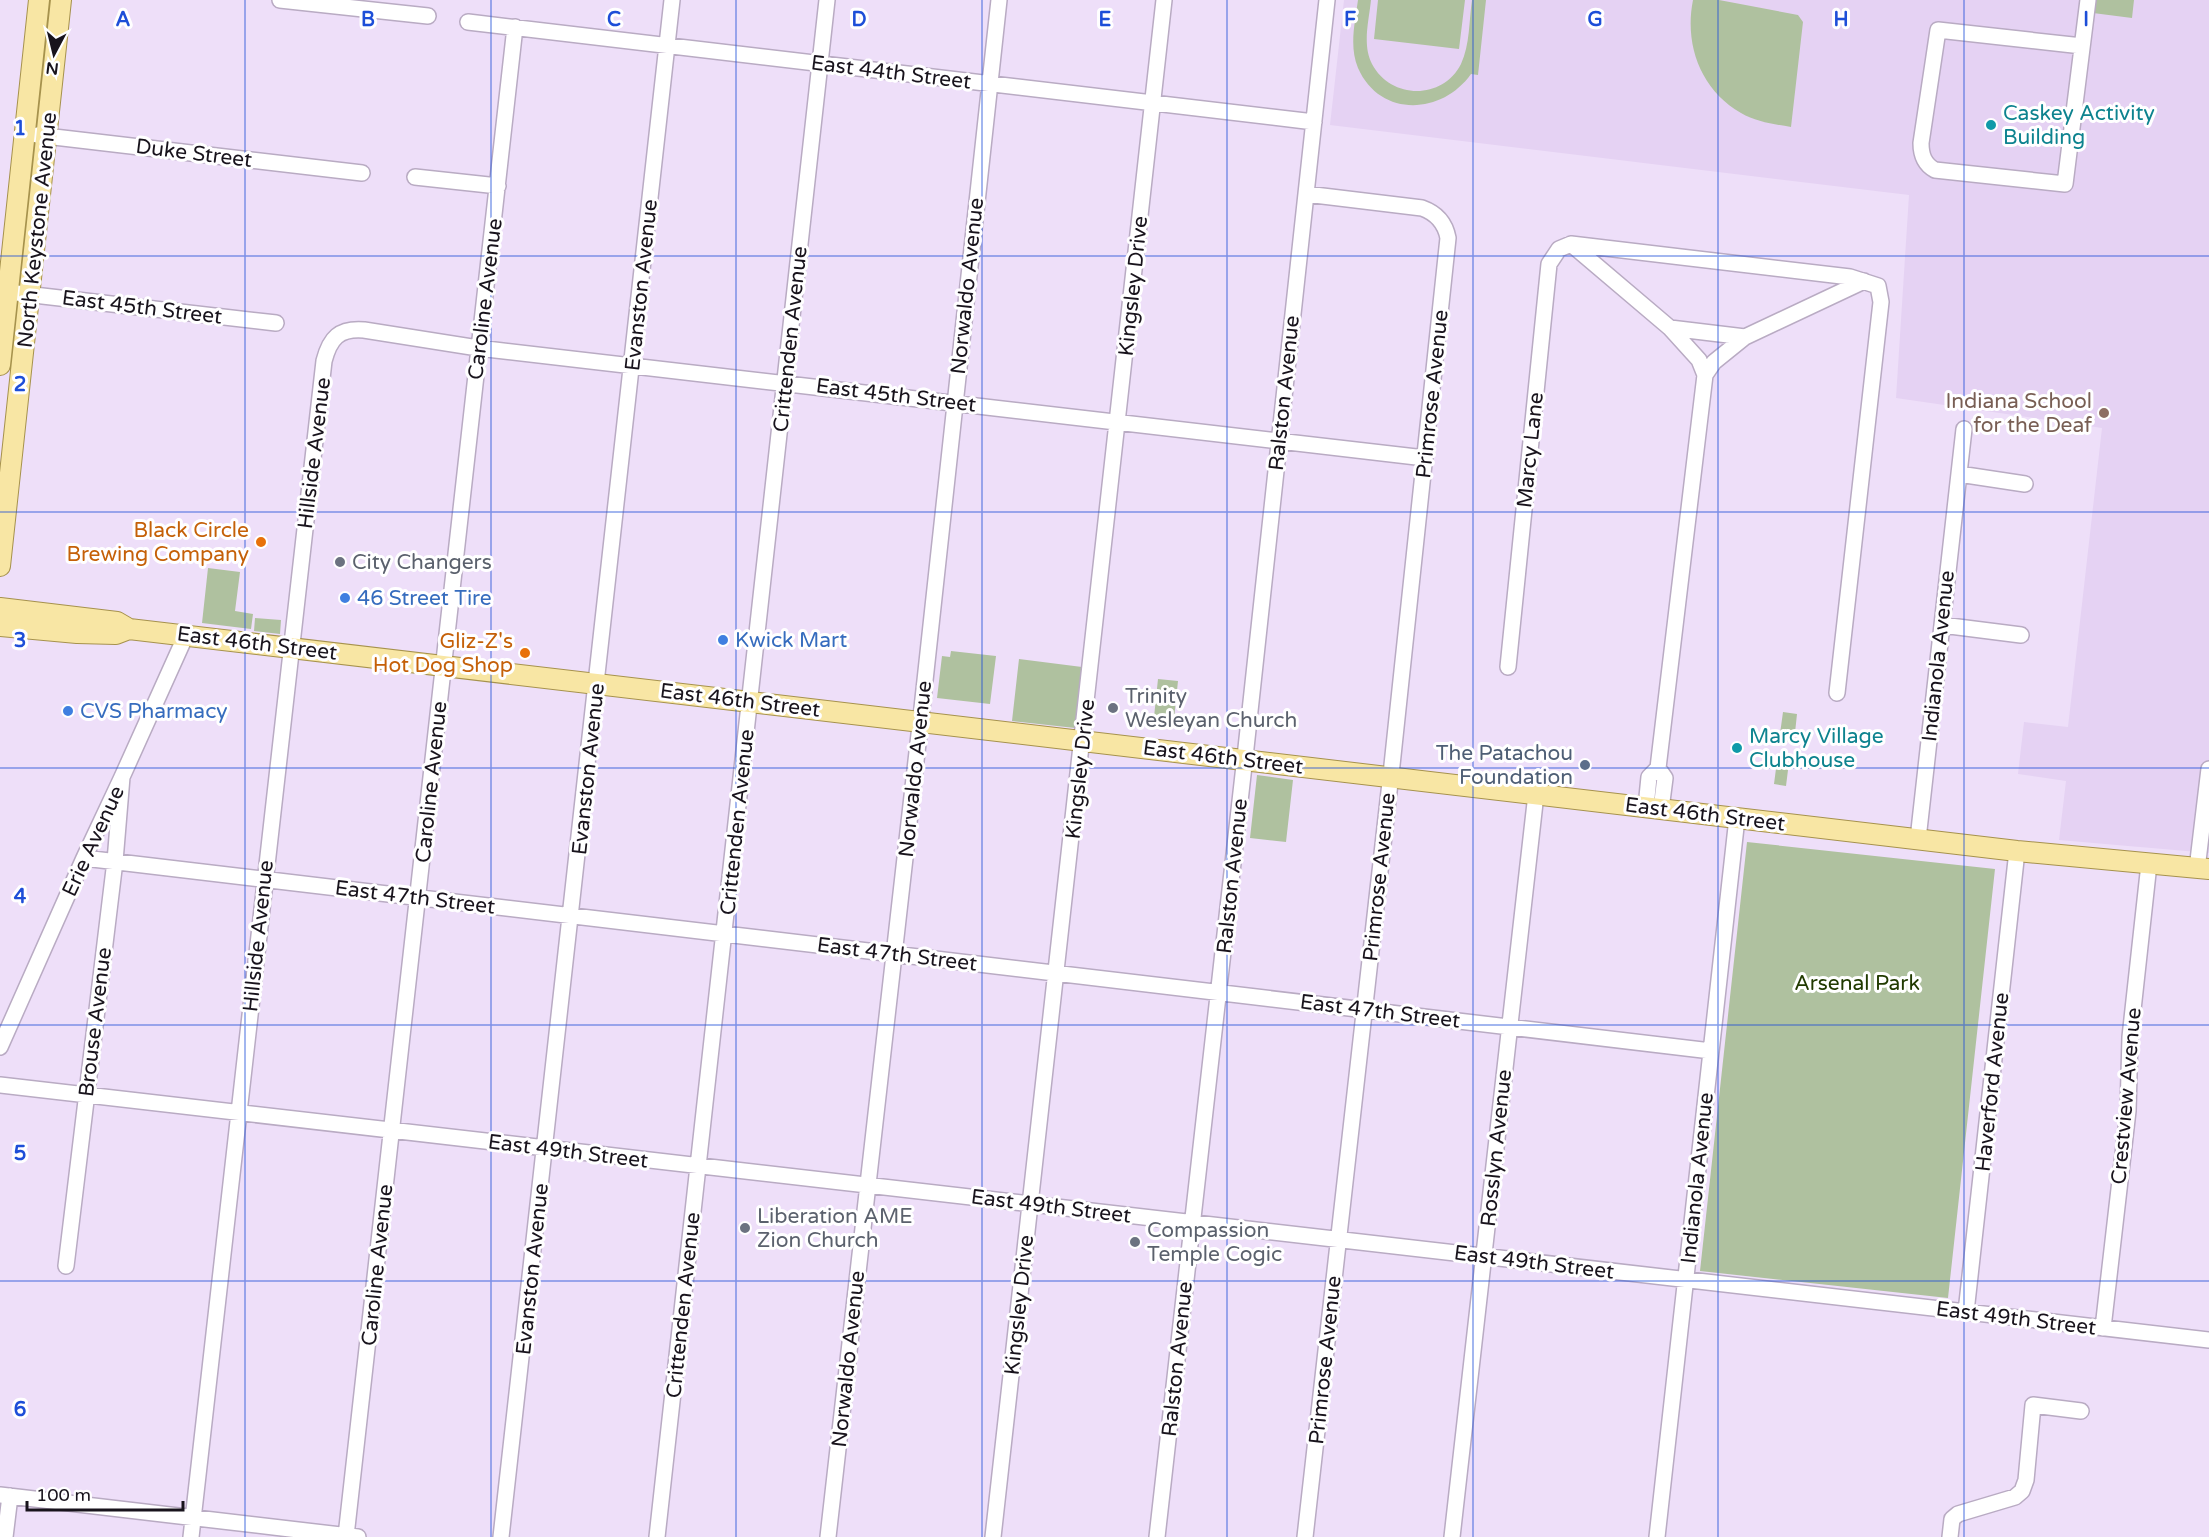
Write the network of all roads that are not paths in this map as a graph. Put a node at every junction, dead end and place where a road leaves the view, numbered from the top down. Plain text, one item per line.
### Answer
1 (39, 0) edge
2 (62, 0) edge
3 (280, 0) edge
4 (672, 0) edge
5 (827, 0) edge
6 (999, 0) edge
7 (1164, 0) edge
8 (1327, 0) edge
9 (2088, 0) edge
10 (428, 16) dead end
11 (468, 22) dead end
12 (515, 27) junction
13 (667, 46) junction
14 (2082, 46) junction
15 (820, 64) junction
16 (990, 84) junction
17 (1153, 103) junction
18 (1314, 122) junction
19 (26, 133) junction
20 (48, 136) junction
21 (362, 173) dead end
22 (415, 177) dead end
23 (498, 186) junction
24 (1306, 194) junction
25 (1571, 244) junction
26 (1864, 281) junction
27 (8, 292) junction
28 (30, 294) junction
29 (276, 323) dead end
30 (1671, 328) junction
31 (334, 338) joint
32 (1745, 338) junction
33 (478, 348) junction
34 (632, 364) junction
35 (0, 365) edge
36 (1705, 375) junction
37 (785, 382) junction
38 (955, 402) junction
39 (1118, 422) junction
40 (1964, 429) dead end
41 (1279, 440) junction
42 (1425, 458) junction
43 (1959, 474) junction
44 (2025, 484) dead end
45 (0, 567) edge
46 (0, 608) edge
47 (1942, 625) junction
48 (0, 626) edge
49 (129, 629) junction
50 (186, 635) junction
51 (2021, 635) dead end
52 (291, 647) junction
53 (444, 665) junction
54 (1508, 667) dead end
55 (597, 683) junction
56 (1837, 693) dead end
57 (751, 702) junction
58 (920, 722) junction
59 (1083, 741) junction
60 (1245, 760) junction
61 (2209, 769) edge
62 (122, 777) junction
63 (1390, 777) junction
64 (1536, 794) junction
65 (1654, 808) junction
66 (1737, 818) junction
67 (1918, 839) junction
68 (2017, 851) junction
69 (84, 858) junction
70 (115, 861) junction
71 (2149, 864) junction
72 (2203, 869) edge
73 (265, 879) junction
74 (418, 897) junction
75 (572, 915) junction
76 (725, 934) junction
77 (894, 954) junction
78 (1057, 973) junction
79 (1219, 992) junction
80 (1364, 1009) junction
81 (1509, 1027) junction
82 (0, 1047) edge
83 (1712, 1051) junction
84 (0, 1085) edge
85 (85, 1095) junction
86 (239, 1113) junction
87 (392, 1130) junction
88 (545, 1148) junction
89 (699, 1166) junction
90 (868, 1185) junction
91 (1031, 1204) junction
92 (1193, 1223) junction
93 (1338, 1240) junction
94 (1484, 1256) junction
95 (66, 1266) dead end
96 (1686, 1280) junction
97 (1966, 1312) junction
98 (2103, 1328) junction
99 (2209, 1340) edge
100 (2081, 1411) dead end
101 (5, 1495) edge
102 (193, 1518) junction
103 (352, 1536) edge
104 (5, 1537) edge
105 (190, 1537) edge
106 (501, 1537) edge
107 (657, 1537) edge
108 (828, 1537) edge
109 (993, 1537) edge
110 (1157, 1537) edge
111 (1305, 1537) edge
112 (1452, 1537) edge
113 (1657, 1537) edge
114 (1950, 1537) edge

1 - 19 main road, North Keystone Avenue
2 - 20 main road, North Keystone Avenue
3 - 10 street
4 - 13 street, Evanston Avenue
5 - 15 street, Crittenden Avenue
6 - 16 street, Norwaldo Avenue
7 - 17 street, Kingsley Drive
8 - 18 street, Ralston Avenue
9 - 14 street
11 - 12 street, East 44th Street
12 - 13 street, East 44th Street
12 - 23 street, Caroline Avenue
13 - 15 street, East 44th Street
13 - 34 street, Evanston Avenue
14 - 14 street
15 - 16 street, East 44th Street
15 - 37 street, Crittenden Avenue
16 - 17 street, East 44th Street
16 - 38 street, Norwaldo Avenue
17 - 18 street, East 44th Street
17 - 39 street, Kingsley Drive
18 - 24 street, Ralston Avenue
19 - 20 street, Duke Street
19 - 27 main road, North Keystone Avenue
20 - 21 street, Duke Street
20 - 28 main road, North Keystone Avenue
22 - 23 street
23 - 33 street, Caroline Avenue
24 - 41 street, Ralston Avenue
24 - 42 street, Primrose Avenue
25 - 26 street
25 - 30 street
25 - 54 street, Marcy Lane
26 - 32 street
26 - 56 street
27 - 28 street, East 45th Street
27 - 35 main road, North Keystone Avenue
28 - 29 street, East 45th Street
28 - 45 main road, North Keystone Avenue
30 - 32 street
30 - 36 street
31 - 33 street, East 45th Street
31 - 52 street, Hillside Avenue
32 - 36 street
33 - 34 street, East 45th Street
33 - 53 street, Caroline Avenue
34 - 37 street, East 45th Street
34 - 55 street, Evanston Avenue
36 - 65 street
37 - 38 street, East 45th Street
37 - 57 street, Crittenden Avenue
38 - 39 street, East 45th Street
38 - 58 street, Norwaldo Avenue
39 - 41 street, East 45th Street
39 - 59 street, Kingsley Drive
40 - 43 street, Indianola Avenue
41 - 42 street, East 45th Street
41 - 60 street, Ralston Avenue
42 - 63 street, Primrose Avenue
43 - 44 street
43 - 47 street, Indianola Avenue
46 - 49 main road, East 46th Street
47 - 51 street
47 - 67 street, Indianola Avenue
48 - 49 main road, East 46th Street
49 - 50 main road, East 46th Street
50 - 52 main road, East 46th Street
50 - 62 street, Erie Avenue
52 - 53 main road, East 46th Street
52 - 73 street, Hillside Avenue
53 - 55 main road, East 46th Street
53 - 74 street, Caroline Avenue
55 - 57 main road, East 46th Street
55 - 75 street, Evanston Avenue
57 - 58 main road, East 46th Street
57 - 76 street, Crittenden Avenue
58 - 59 main road, East 46th Street
58 - 77 street, Norwaldo Avenue
59 - 60 main road, East 46th Street
59 - 78 street, Kingsley Drive
60 - 63 main road, East 46th Street
60 - 79 street, Ralston Avenue
61 - 72 street
62 - 69 street, Erie Avenue
62 - 70 street, Brouse Avenue
63 - 64 main road, East 46th Street
63 - 80 street, Primrose Avenue
64 - 65 main road, East 46th Street
64 - 81 street, Rosslyn Avenue
65 - 66 main road, East 46th Street
66 - 67 main road, East 46th Street
66 - 83 street, Indianola Avenue
67 - 68 main road, East 46th Street
68 - 71 main road, East 46th Street
68 - 97 street, Haverford Avenue
69 - 70 street, East 47th Street
69 - 82 street, Erie Avenue
70 - 73 street, East 47th Street
70 - 85 street, Brouse Avenue
71 - 72 main road, East 46th Street
71 - 98 street, Crestview Avenue
73 - 74 street, East 47th Street
73 - 86 street, Hillside Avenue
74 - 75 street, East 47th Street
74 - 87 street, Caroline Avenue
75 - 76 street, East 47th Street
75 - 88 street, Evanston Avenue
76 - 77 street, East 47th Street
76 - 89 street, Crittenden Avenue
77 - 78 street, East 47th Street
77 - 90 street, Norwaldo Avenue
78 - 79 street, East 47th Street
78 - 91 street, Kingsley Drive
79 - 80 street, East 47th Street
79 - 92 street, Ralston Avenue
80 - 81 street, East 47th Street
80 - 93 street, Primrose Avenue
81 - 83 street, East 47th Street
81 - 94 street, Rosslyn Avenue
83 - 96 street, Indianola Avenue
84 - 85 street, East 49th Street
85 - 86 street, East 49th Street
85 - 95 street, Brouse Avenue
86 - 87 street, East 49th Street
86 - 102 street, Hillside Avenue
87 - 88 street, East 49th Street
87 - 103 street, Caroline Avenue
88 - 89 street, East 49th Street
88 - 106 street, Evanston Avenue
89 - 90 street, East 49th Street
89 - 107 street, Crittenden Avenue
90 - 91 street, East 49th Street
90 - 108 street, Norwaldo Avenue
91 - 92 street, East 49th Street
91 - 109 street, Kingsley Drive
92 - 93 street, East 49th Street
92 - 110 street, Ralston Avenue
93 - 94 street, East 49th Street
93 - 111 street, Primrose Avenue
94 - 96 street, East 49th Street
94 - 112 street, Rosslyn Avenue
96 - 97 street, East 49th Street
96 - 113 street, Indianola Avenue
97 - 98 street, East 49th Street
98 - 99 street, East 49th Street
100 - 114 street
101 - 102 street
101 - 104 street
102 - 103 street
102 - 105 street, Hillside Avenue

